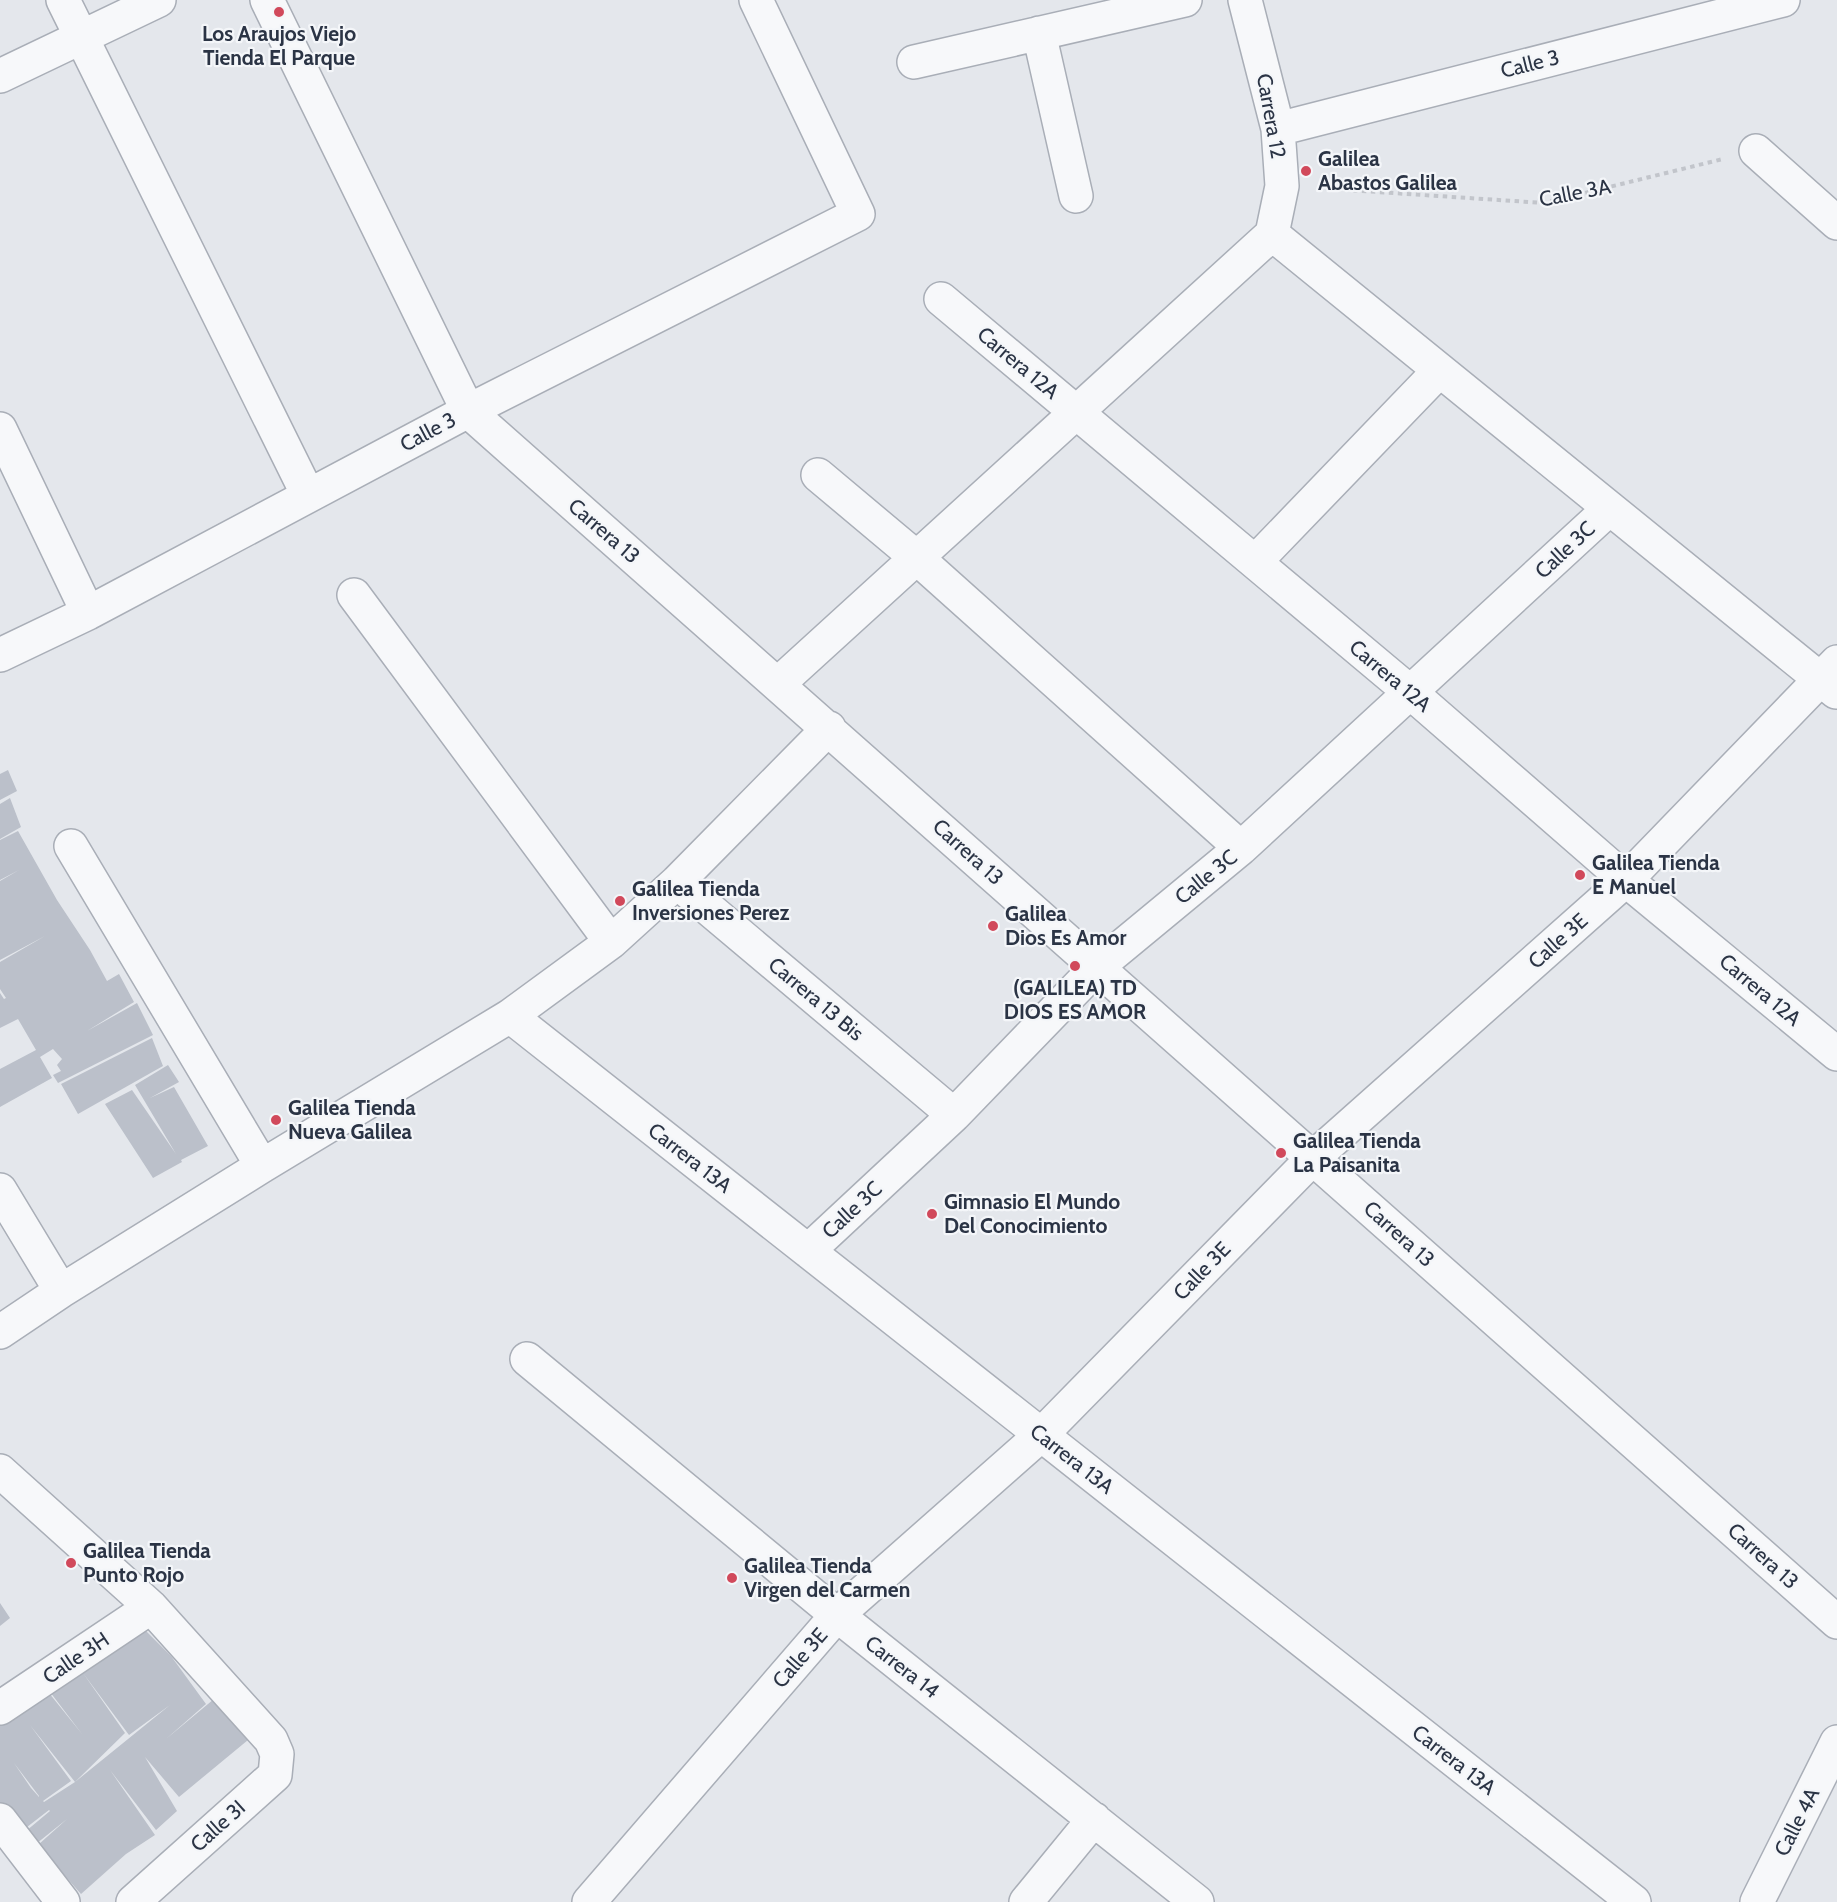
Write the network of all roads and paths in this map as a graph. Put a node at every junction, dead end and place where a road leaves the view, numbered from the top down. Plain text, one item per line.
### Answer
1 (63, 0) edge
2 (159, 0) edge
3 (267, 0) edge
4 (756, 0) edge
5 (1185, 0) edge
6 (1245, 0) edge
7 (1783, 0) edge
8 (1039, 33) junction
9 (81, 38) junction
10 (914, 62) dead end
11 (0, 76) edge
12 (1278, 129) junction
13 (1756, 151) joint
14 (1282, 186) junction
15 (1076, 196) dead end
16 (1837, 223) edge
17 (1272, 234) junction
18 (941, 299) dead end
19 (1439, 371) junction
20 (468, 411) junction
21 (1076, 412) junction
22 (0, 429) edge
23 (818, 475) dead end
24 (308, 495) junction
25 (1609, 509) junction
26 (917, 558) junction
27 (1255, 562) junction
28 (354, 595) dead end
29 (88, 613) junction
30 (0, 655) edge
31 (1831, 678) edge
32 (778, 684) junction
33 (1410, 692) junction
34 (829, 728) junction
35 (71, 846) dead end
36 (1241, 848) junction
37 (1626, 880) junction
38 (677, 882) junction
39 (611, 942) junction
40 (1097, 967) junction
41 (510, 1016) junction
42 (1837, 1054) edge
43 (954, 1115) junction
44 (1313, 1158) junction
45 (262, 1166) junction
46 (0, 1190) edge
47 (808, 1251) junction
48 (61, 1291) junction
49 (0, 1332) edge
50 (527, 1359) dead end
51 (1041, 1435) junction
52 (0, 1471) edge
53 (151, 1607) junction
54 (837, 1615) junction
55 (1837, 1622) edge
56 (0, 1708) edge
57 (1837, 1742) edge
58 (1094, 1819) junction
59 (0, 1821) edge
60 (60, 1901) edge
61 (133, 1902) edge
62 (589, 1902) edge
63 (1026, 1902) edge
64 (1197, 1902) edge
65 (1634, 1902) edge
66 (1757, 1902) edge

1 - 9 street
2 - 9 street
3 - 20 street, Carrera 13
4 - 20 street, Calle 3
5 - 8 street
6 - 12 street, Carrera 12
7 - 12 street, Calle 3
8 - 10 street
8 - 15 street
9 - 11 street
9 - 24 street
12 - 14 street, Carrera 12
13 - 14 path, Calle 3A
13 - 16 street
14 - 17 street, Carrera 12
17 - 19 street
17 - 21 street
18 - 21 street, Carrera 12A
19 - 25 street
19 - 27 street
20 - 24 street, Calle 3
20 - 32 street, Carrera 13
21 - 26 street
21 - 27 street, Carrera 12A
22 - 29 street
23 - 26 street
24 - 29 street, Calle 3
25 - 31 street
25 - 33 street, Calle 3C
26 - 32 street
26 - 36 street
27 - 33 street, Carrera 12A
28 - 39 street
29 - 30 street, Calle 3
31 - 37 street, Calle 3E
32 - 34 street, Carrera 13
33 - 36 street, Calle 3C
33 - 37 street, Carrera 12A
34 - 38 street
34 - 40 street, Carrera 13
35 - 45 street
36 - 40 street, Calle 3C
37 - 42 street, Carrera 12A
37 - 44 street, Calle 3E
38 - 39 street
38 - 43 street, Carrera 13 Bis
39 - 41 street
40 - 43 street, Calle 3C
40 - 44 street, Carrera 13
41 - 45 street
41 - 47 street, Carrera 13A
43 - 47 street, Calle 3C
44 - 51 street, Calle 3E
44 - 55 street, Carrera 13
45 - 48 street
46 - 48 street
47 - 51 street, Carrera 13A
48 - 49 street
50 - 54 street, Carrera 14
51 - 54 street, Calle 3E
51 - 65 street, Carrera 13A
52 - 53 street
53 - 56 street, Calle 3H
53 - 61 street, Calle 3I
54 - 58 street, Carrera 14
54 - 62 street, Calle 3E
57 - 66 street, Calle 4A
58 - 63 street
58 - 64 street, Carrera 14
59 - 60 street

